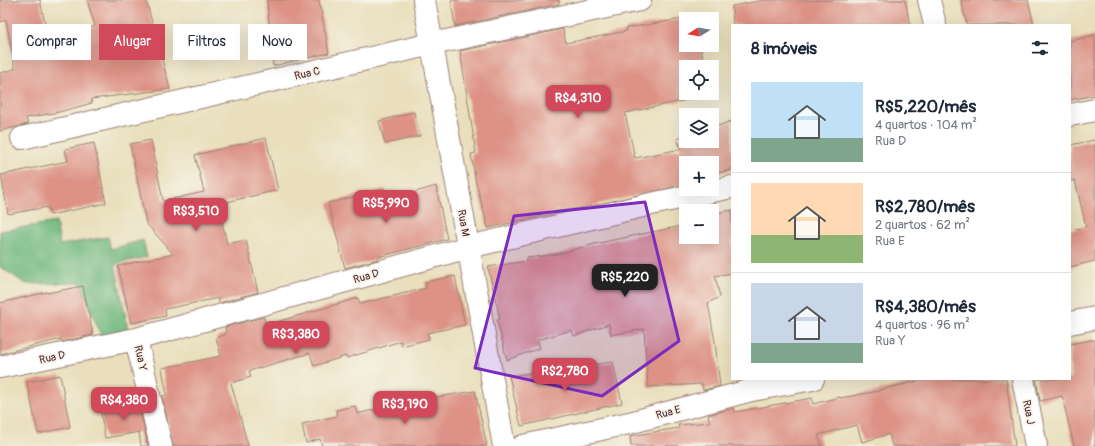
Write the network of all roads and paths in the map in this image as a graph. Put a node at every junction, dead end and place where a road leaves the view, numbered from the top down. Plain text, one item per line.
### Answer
1 (424, 0) edge
2 (640, 0) edge
3 (929, 0) edge
4 (934, 24) edge
5 (432, 44) junction
6 (1095, 110) edge
7 (1071, 115) edge
8 (22, 138) dead end
9 (731, 187) edge
10 (469, 247) junction
11 (1095, 318) edge
12 (1071, 323) edge
13 (136, 339) junction
14 (0, 367) edge
15 (807, 380) edge
16 (1023, 380) edge
17 (161, 446) edge
18 (504, 446) edge
19 (523, 446) edge
20 (1036, 446) edge

1 - 5 street, Rua M
2 - 5 street, Rua C
3 - 4 street
5 - 8 street, Rua C
5 - 10 street, Rua M
6 - 7 street
9 - 10 street, Rua D
10 - 13 street, Rua D
10 - 18 street, Rua M
11 - 12 street
13 - 14 street, Rua D
13 - 17 street, Rua Y
15 - 19 street, Rua E
16 - 20 street, Rua J

